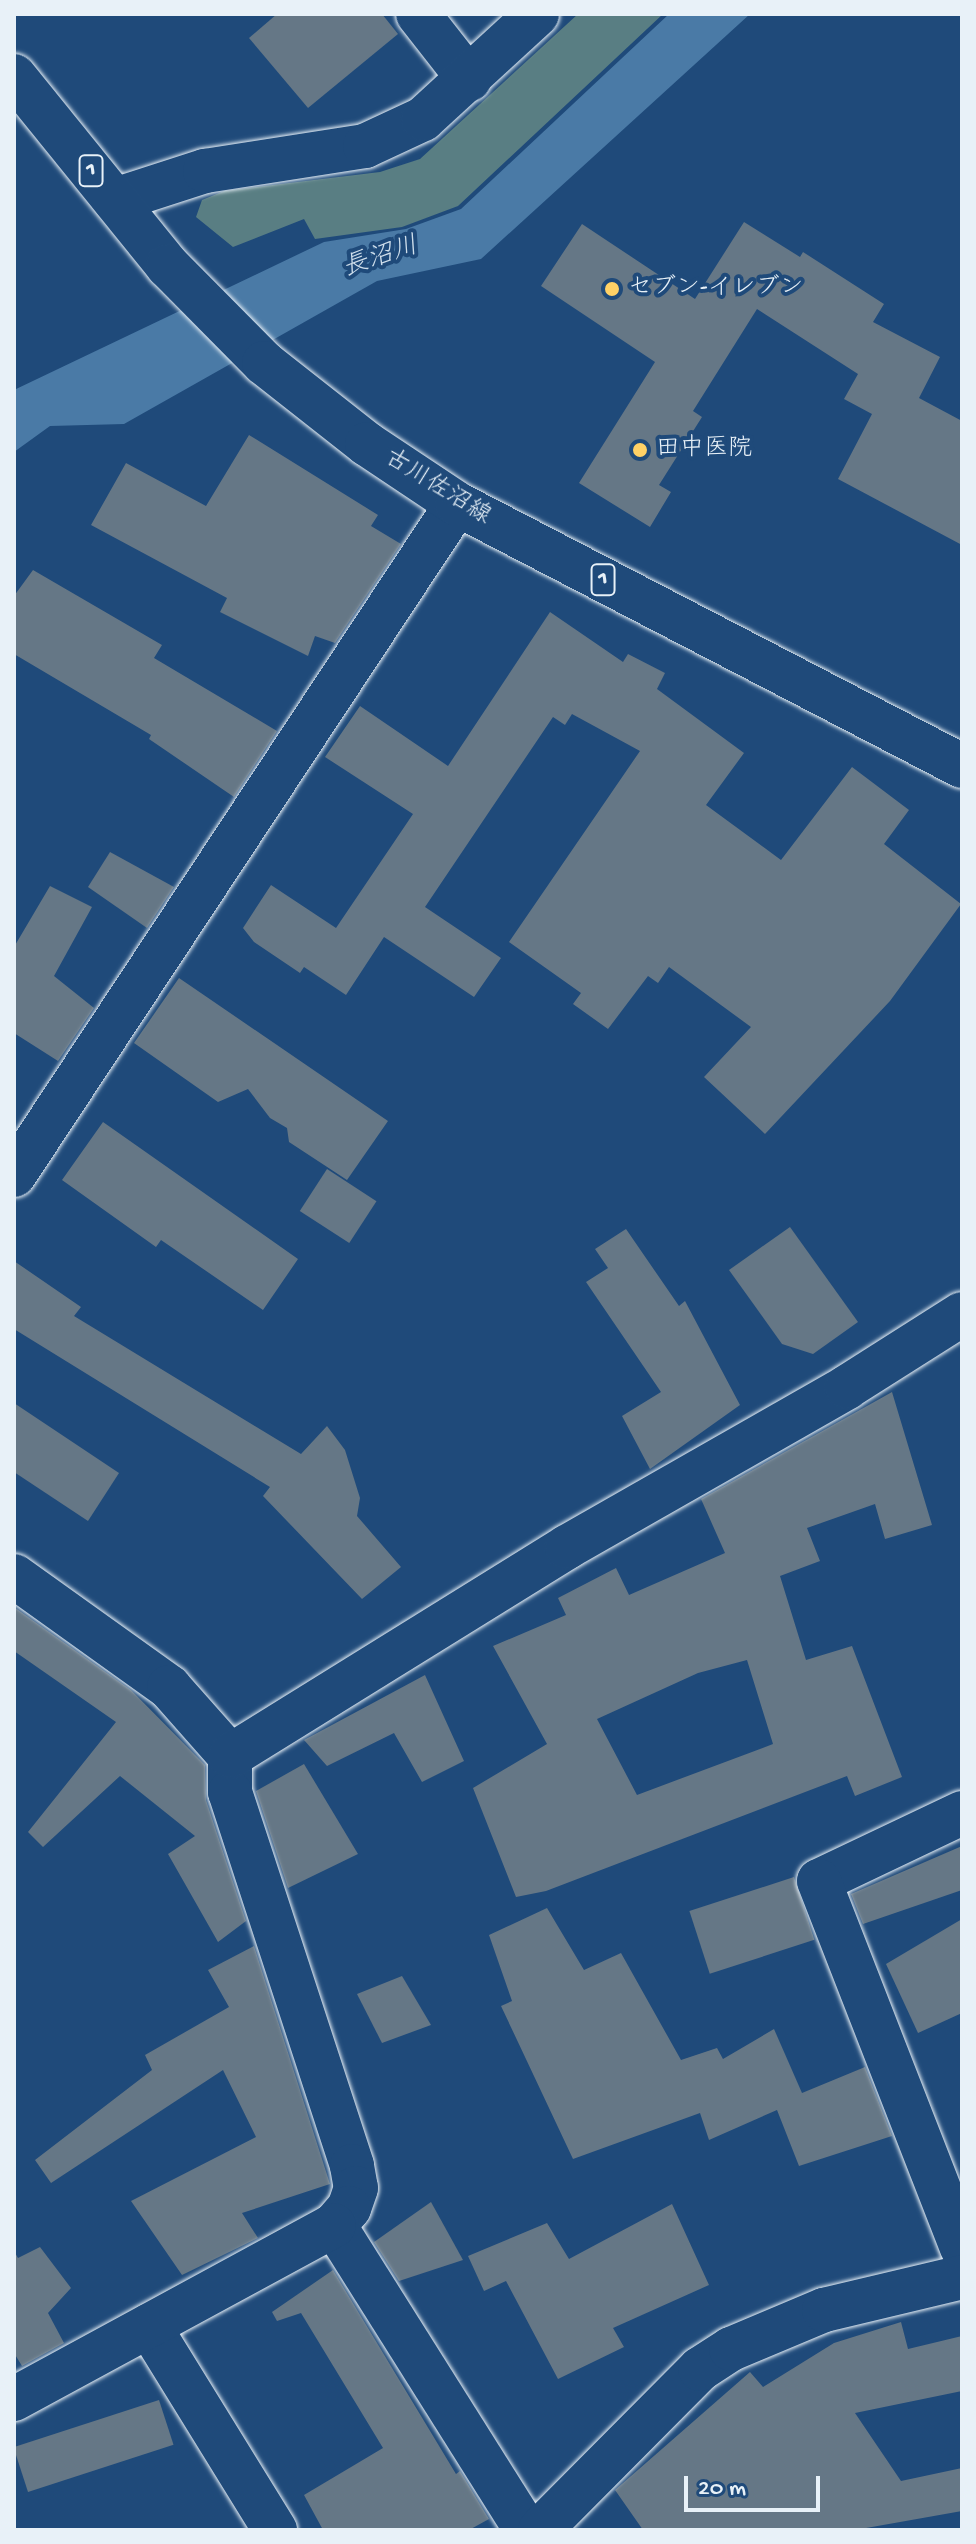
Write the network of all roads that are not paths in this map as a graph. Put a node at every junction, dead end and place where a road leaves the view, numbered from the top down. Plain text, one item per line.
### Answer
1 (418, 14) edge
2 (537, 14) edge
3 (14, 76) edge
4 (469, 79) junction
5 (115, 200) junction
6 (457, 504) junction
7 (962, 766) edge
8 (14, 1175) edge
9 (962, 1314) edge
10 (14, 1576) edge
11 (230, 1756) junction
12 (962, 1813) edge
13 (334, 2225) junction
14 (962, 2247) edge
15 (962, 2277) edge
16 (149, 2326) junction
17 (14, 2399) edge
18 (275, 2530) edge
19 (526, 2530) edge
20 (540, 2530) edge

1 - 4 street
2 - 4 street
3 - 5 street, 古川佐沼線 / 1
4 - 5 street
5 - 6 street, 古川佐沼線 / 1
6 - 7 street, 古川佐沼線 / 1
6 - 8 street
9 - 11 street
10 - 11 street
11 - 13 street
12 - 14 street
13 - 16 street
13 - 19 street
15 - 20 street
16 - 17 street
16 - 18 street

